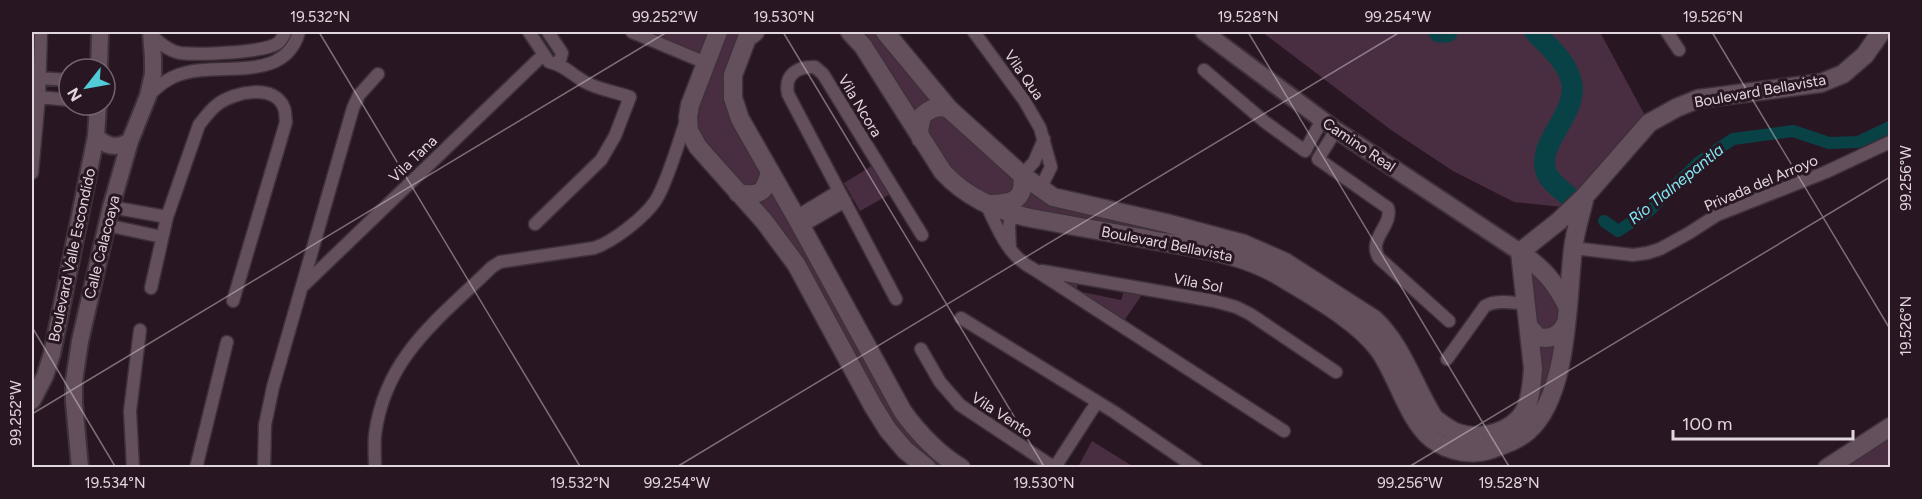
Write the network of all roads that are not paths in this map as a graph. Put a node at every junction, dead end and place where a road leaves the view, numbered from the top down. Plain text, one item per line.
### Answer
1 (41, 32) edge
2 (100, 32) edge
3 (285, 32) edge
4 (299, 32) edge
5 (529, 32) edge
6 (548, 32) edge
7 (632, 32) edge
8 (718, 32) edge
9 (755, 32) edge
10 (850, 32) edge
11 (885, 32) edge
12 (974, 32) edge
13 (1204, 32) edge
14 (1667, 32) edge
15 (1881, 32) edge
16 (152, 34) edge
17 (1679, 50) dead end
18 (214, 52) junction
19 (543, 55) junction
20 (99, 57) edge
21 (706, 63) junction
22 (559, 64) junction
23 (212, 69) junction
24 (1204, 70) dead end
25 (378, 74) dead end
26 (40, 78) junction
27 (57, 79) edge
28 (148, 96) junction
29 (39, 97) junction
30 (57, 99) edge
31 (949, 109) junction
32 (97, 117) edge
33 (688, 117) junction
34 (1329, 125) junction
35 (96, 136) junction
36 (921, 139) junction
37 (1044, 139) junction
38 (130, 141) junction
39 (1890, 142) edge
40 (1305, 151) junction
41 (1318, 159) junction
42 (770, 171) junction
43 (32, 173) edge
44 (1022, 175) junction
45 (1040, 189) junction
46 (738, 193) junction
47 (842, 196) junction
48 (1583, 199) junction
49 (986, 204) junction
50 (111, 207) junction
51 (1012, 214) junction
52 (167, 217) junction
53 (799, 222) junction
54 (535, 224) dead end
55 (106, 225) junction
56 (922, 235) dead end
57 (162, 237) junction
58 (1574, 240) junction
59 (1010, 250) junction
60 (1520, 252) junction
61 (1035, 270) junction
62 (303, 285) junction
63 (151, 288) dead end
64 (896, 299) dead end
65 (233, 301) dead end
66 (1527, 304) junction
67 (1567, 315) junction
68 (961, 318) dead end
69 (1449, 321) dead end
70 (1530, 328) junction
71 (140, 330) dead end
72 (227, 342) dead end
73 (921, 349) dead end
74 (1448, 359) dead end
75 (1336, 372) dead end
76 (45, 376) junction
77 (74, 381) junction
78 (32, 401) edge
79 (1097, 402) junction
80 (1890, 427) edge
81 (1284, 431) dead end
82 (80, 468) edge
83 (133, 468) edge
84 (196, 468) edge
85 (264, 468) edge
86 (375, 468) edge
87 (927, 468) edge
88 (961, 468) edge
89 (1055, 468) edge
90 (1196, 468) edge
91 (1827, 468) edge

1 - 26 street
2 - 20 street
3 - 18 street
4 - 23 street
5 - 19 street
6 - 22 street
7 - 21 street
8 - 21 main road
9 - 42 main road
10 - 36 main road, Boulevard Bellavista
11 - 31 main road, Boulevard Bellavista
12 - 37 street, Vila Qua
13 - 34 street, Camino Real
14 - 17 street
15 - 48 main road, Boulevard Bellavista
16 - 18 street
16 - 28 street, Calle Calacoaya
18 - 23 street
19 - 22 street
19 - 62 street, Vila Tana
21 - 33 main road
22 - 54 street
23 - 28 street
24 - 40 street
25 - 62 street, Vila Tana
26 - 27 street
26 - 29 street
28 - 38 street, Calle Calacoaya
29 - 30 street
29 - 43 street
31 - 36 main road
31 - 44 main road, Boulevard Bellavista
32 - 35 street, Boulevard Valle Escondido
33 - 46 main road
33 - 86 street
34 - 40 street
34 - 41 street
34 - 60 street, Camino Real
35 - 38 street
35 - 76 street, Boulevard Valle Escondido
36 - 49 main road, Boulevard Bellavista
37 - 44 street
37 - 45 street, Vila Qua
38 - 50 street, Calle Calacoaya
39 - 58 street, Privada del Arroyo
40 - 41 street
41 - 69 street
42 - 46 main road
42 - 53 main road
44 - 45 main road, Boulevard Bellavista
44 - 49 main road
45 - 70 main road, Boulevard Bellavista
46 - 87 main road
47 - 53 street
47 - 56 street, Vila Ncora
47 - 64 street, Vila Ncora
48 - 58 main road, Boulevard Bellavista
48 - 60 main road, Boulevard Bellavista
49 - 51 main road, Boulevard Bellavista
49 - 59 street, Vila Sol
50 - 52 street
50 - 55 street, Calle Calacoaya
51 - 59 street
51 - 67 main road, Boulevard Bellavista
52 - 57 street
52 - 65 street
53 - 88 main road
55 - 57 street
55 - 77 street, Calle Calacoaya
57 - 63 street
58 - 67 main road, Boulevard Bellavista
59 - 61 street, Vila Sol
60 - 66 main road, Boulevard Bellavista
60 - 67 main road
61 - 75 street, Vila Sol
61 - 81 street, Vila Sol
62 - 85 street, Vila Tana
66 - 70 main road, Boulevard Bellavista
66 - 74 street
67 - 70 main road
68 - 79 street
71 - 83 street
72 - 84 street
73 - 89 street, Vila Vento
76 - 77 street
76 - 78 street, Boulevard Valle Escondido
77 - 82 street, Calle Calacoaya
79 - 89 street, Vila Vento
79 - 90 street
80 - 91 main road

